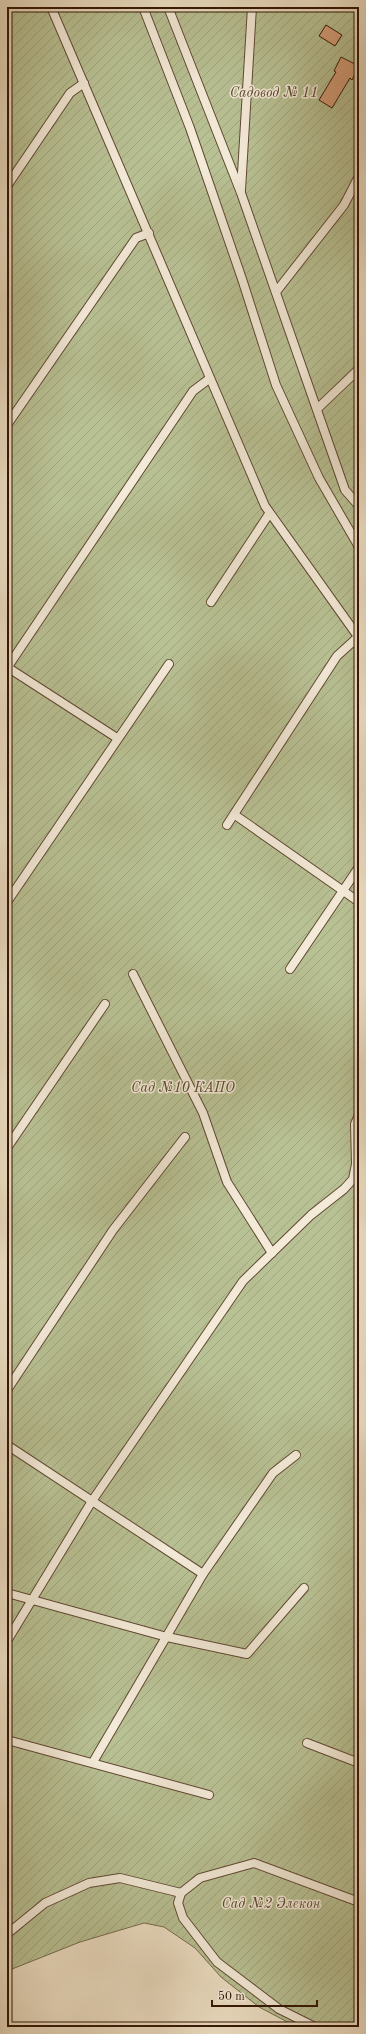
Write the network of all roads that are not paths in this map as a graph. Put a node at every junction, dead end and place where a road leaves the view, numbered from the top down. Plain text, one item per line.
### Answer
1 (50, 7) edge
2 (143, 7) edge
3 (168, 7) edge
4 (252, 7) edge
5 (84, 83) junction
6 (359, 176) edge
7 (7, 186) edge
8 (241, 193) junction
9 (149, 233) junction
10 (276, 292) junction
11 (359, 369) edge
12 (209, 379) junction
13 (317, 409) junction
14 (7, 425) edge
15 (359, 506) edge
16 (270, 514) junction
17 (359, 547) edge
18 (211, 602) dead end
19 (359, 637) edge
20 (169, 664) dead end
21 (7, 667) edge
22 (117, 738) junction
23 (235, 815) junction
24 (227, 825) dead end
25 (359, 867) edge
26 (344, 891) junction
27 (7, 902) edge
28 (359, 902) edge
29 (290, 969) dead end
30 (133, 974) dead end
31 (105, 1004) dead end
32 (359, 1115) edge
33 (185, 1137) dead end
34 (7, 1148) edge
35 (272, 1253) junction
36 (7, 1390) edge
37 (7, 1445) edge
38 (296, 1455) dead end
39 (92, 1501) junction
40 (203, 1574) junction
41 (304, 1588) dead end
42 (7, 1593) edge
43 (33, 1598) junction
44 (167, 1637) junction
45 (7, 1641) edge
46 (7, 1740) edge
47 (307, 1743) dead end
48 (93, 1762) junction
49 (359, 1763) edge
50 (209, 1795) dead end
51 (182, 1893) junction
52 (359, 1902) edge
53 (7, 1934) edge
54 (315, 2027) edge

1 - 5 lane
2 - 17 lane
3 - 8 lane
4 - 8 lane
5 - 7 lane
5 - 9 lane
6 - 10 lane
8 - 10 lane
9 - 12 lane
9 - 14 lane
10 - 13 lane
11 - 13 lane
12 - 16 lane
12 - 21 lane
13 - 15 lane
16 - 18 lane
16 - 19 lane
19 - 23 lane
20 - 22 lane
21 - 22 lane
22 - 27 lane
23 - 24 lane
23 - 26 lane
25 - 26 lane
26 - 28 lane
26 - 29 lane
30 - 35 lane
31 - 34 lane
32 - 35 lane
33 - 36 lane
35 - 39 lane
37 - 39 lane
38 - 40 lane
39 - 40 lane
39 - 43 lane
40 - 44 lane
41 - 44 lane
42 - 43 lane
43 - 44 lane
43 - 45 lane
44 - 48 lane
46 - 48 lane
47 - 49 lane
48 - 50 lane
51 - 52 lane
51 - 53 lane
51 - 54 lane

